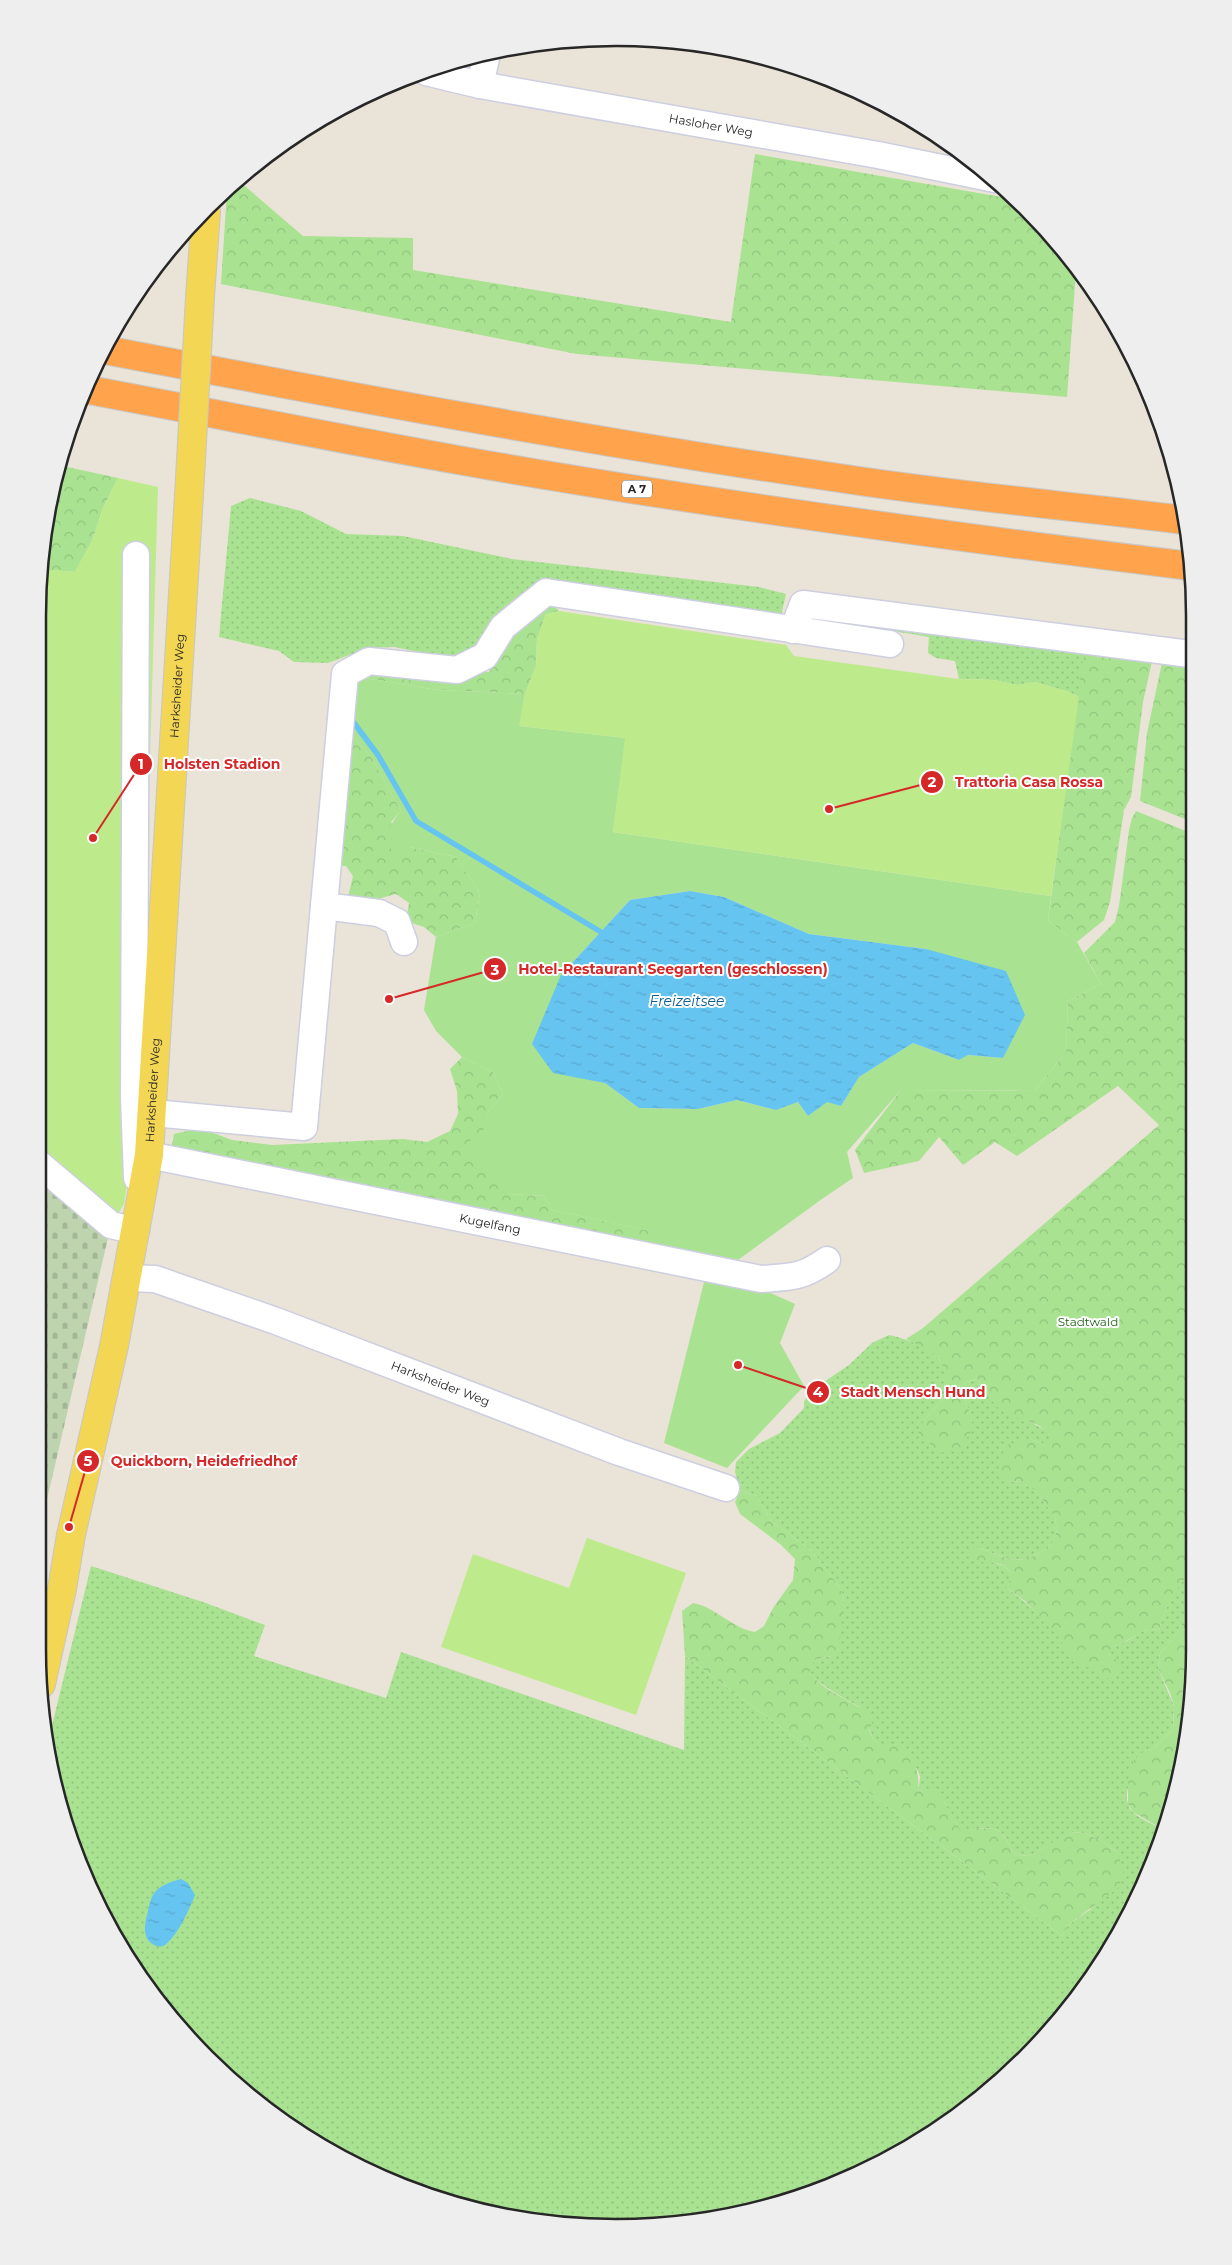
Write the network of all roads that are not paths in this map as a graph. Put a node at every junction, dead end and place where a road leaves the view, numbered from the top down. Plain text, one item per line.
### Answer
1 (484, 62) edge
2 (437, 75) edge
3 (480, 85) junction
4 (977, 175) edge
5 (205, 221) edge
6 (112, 351) edge
7 (93, 391) edge
8 (1177, 519) edge
9 (136, 555) dead end
10 (1184, 565) edge
11 (793, 630) junction
12 (890, 644) dead end
13 (1186, 653) edge
14 (324, 906) junction
15 (404, 942) dead end
16 (152, 1113) junction
17 (149, 1155) junction
18 (46, 1171) edge
19 (137, 1225) junction
20 (827, 1260) dead end
21 (127, 1278) junction
22 (726, 1488) dead end
23 (46, 1660) edge

1 - 3 street
2 - 3 street, Hasloher Weg
3 - 4 street, Hasloher Weg
5 - 16 main road, Harksheider Weg, bridge
6 - 8 highway
7 - 10 highway, A 7
9 - 19 street
11 - 12 street
11 - 13 street
11 - 14 street
14 - 15 street
14 - 16 street
16 - 17 main road, Harksheider Weg
17 - 19 main road, Harksheider Weg
17 - 20 street, Kugelfang
18 - 19 street
19 - 21 main road, Harksheider Weg
21 - 22 street, Harksheider Weg
21 - 23 main road, Harksheider Weg

